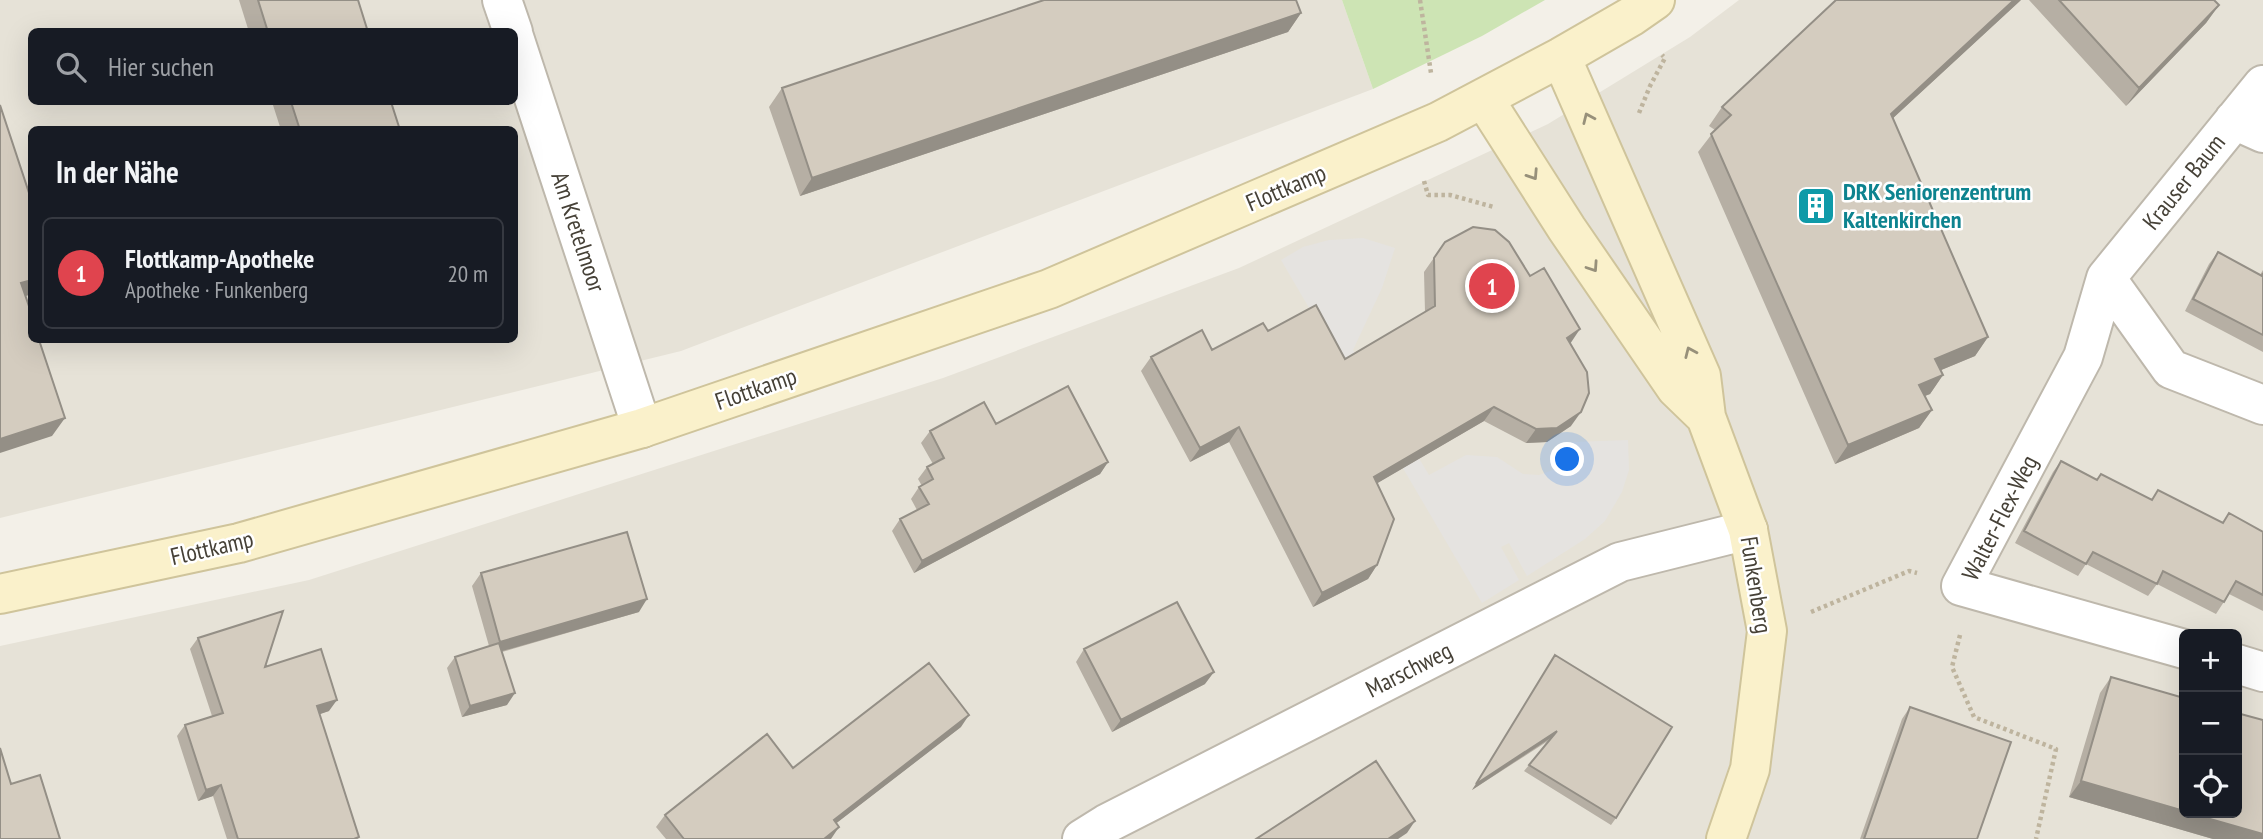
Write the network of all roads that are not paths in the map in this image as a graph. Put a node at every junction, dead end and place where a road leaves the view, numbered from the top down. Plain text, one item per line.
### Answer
1 (502, 0) edge
2 (1643, 8) edge
3 (512, 28) edge
4 (518, 49) edge
5 (1560, 57) junction
6 (2263, 86) edge
7 (1484, 99) junction
8 (2249, 127) edge
9 (2106, 278) junction
10 (2263, 405) edge
11 (1706, 417) junction
12 (642, 428) junction
13 (1748, 530) junction
14 (0, 594) edge
15 (2179, 648) edge
16 (2242, 666) edge
17 (2263, 672) edge
18 (1082, 839) edge
19 (1726, 839) edge

1 - 3 street
2 - 5 street, Flottkamp
4 - 12 street, Am Kretelmoor
5 - 7 street, Flottkamp
11 -> 5 street, Funkenberg
6 - 8 street, Krauser Baum
7 -> 11 street, Funkenberg
7 - 12 street, Flottkamp
8 - 9 street, Krauser Baum
9 - 10 street
9 - 15 street, Walter-Flex-Weg
11 - 13 street, Funkenberg
12 - 14 street, Flottkamp
13 - 18 street, Marschweg
13 - 19 street, Funkenberg
16 - 17 street

